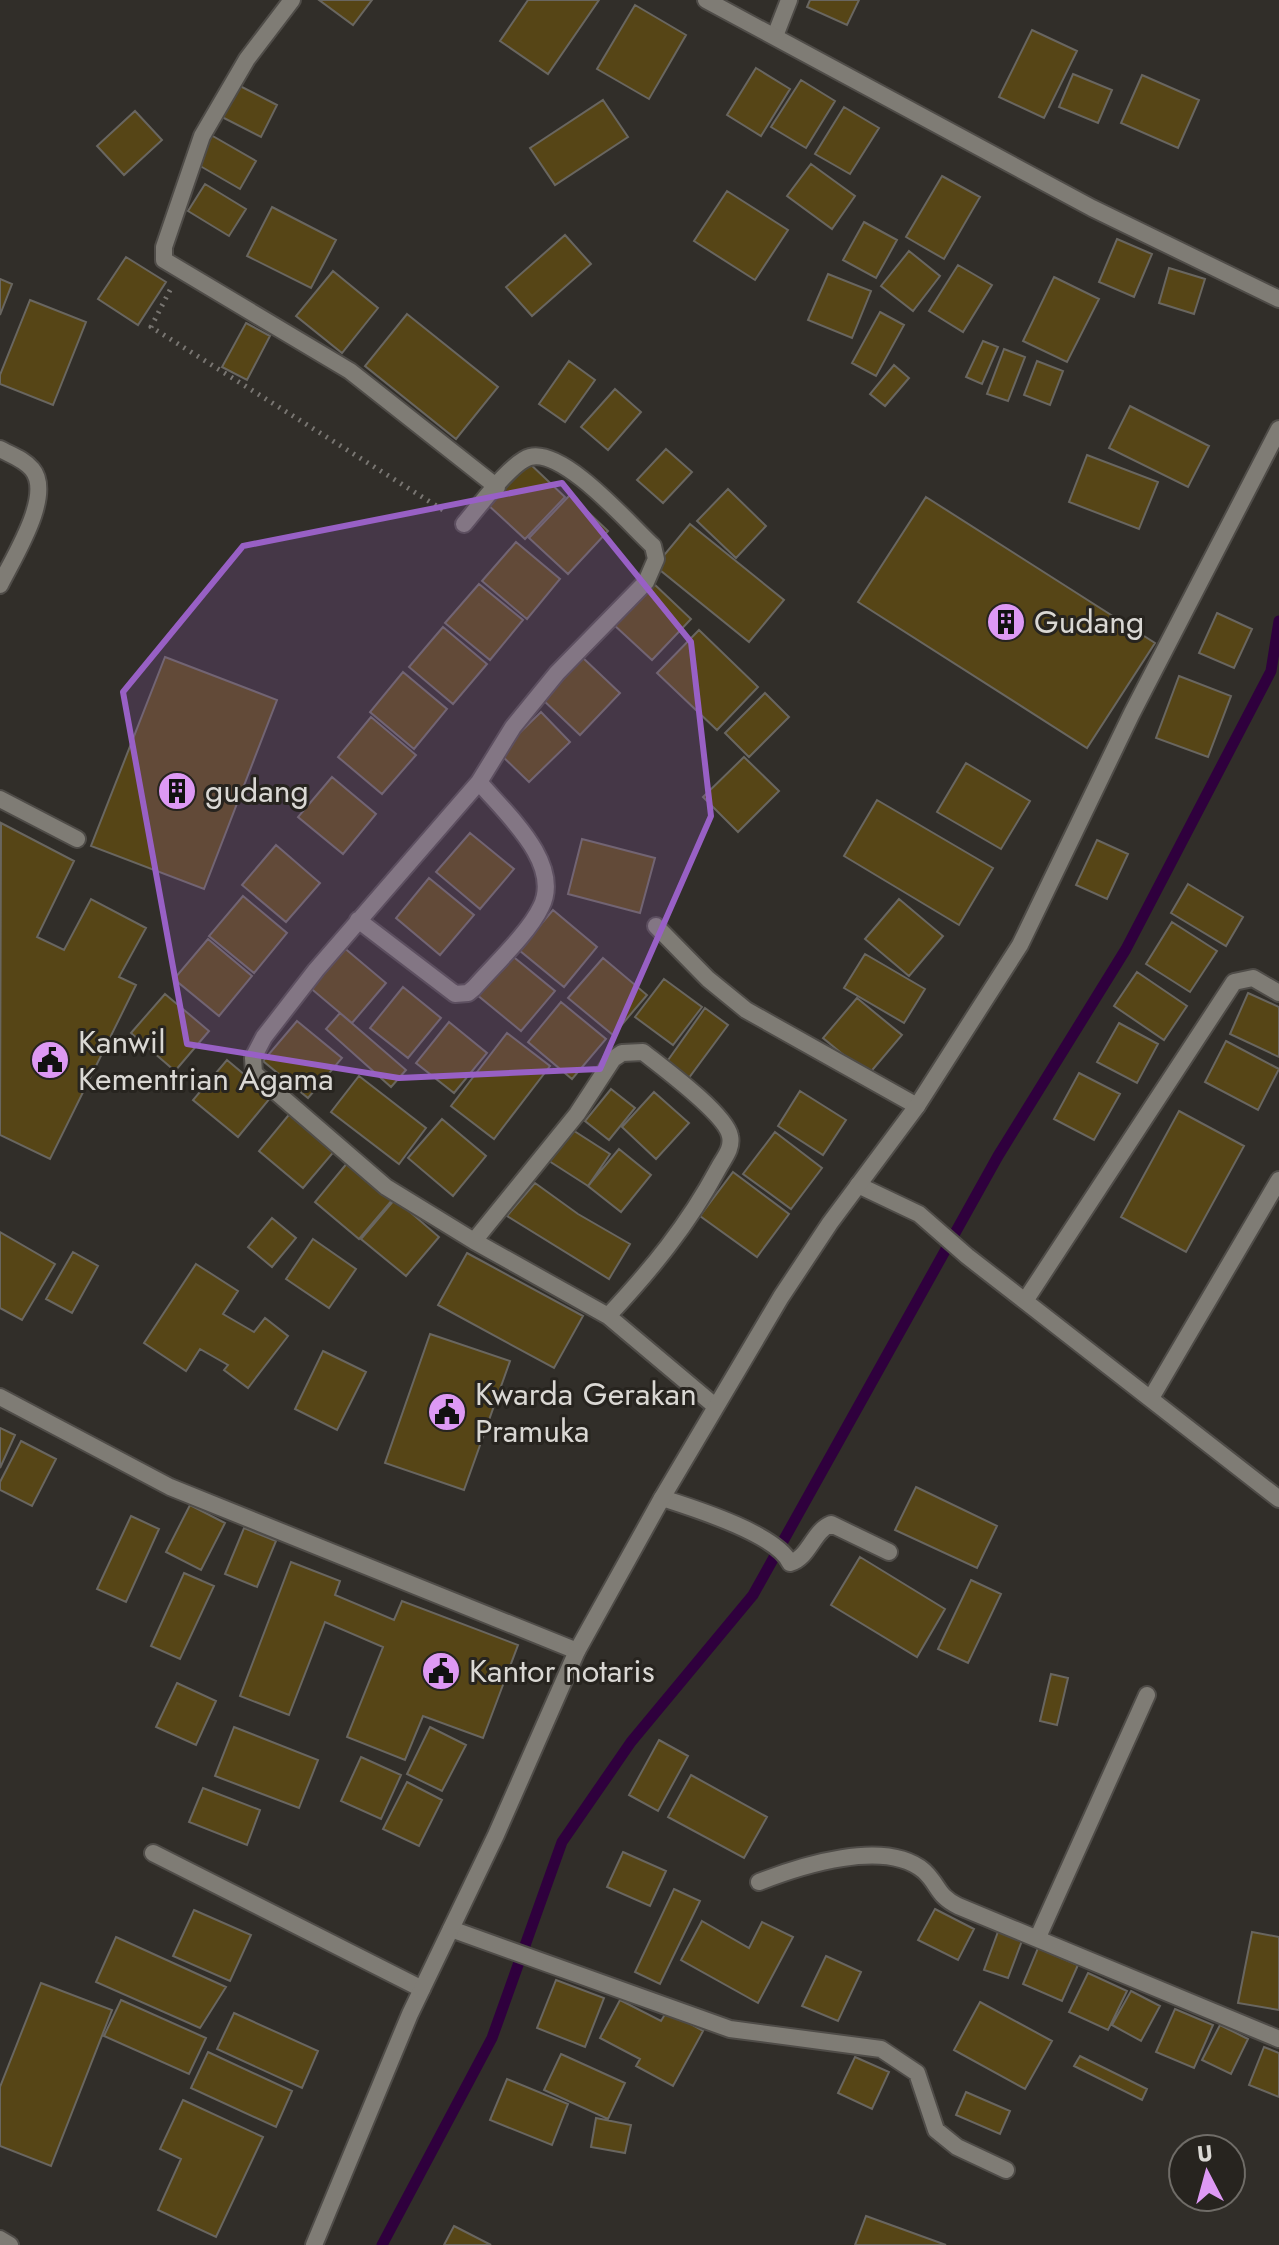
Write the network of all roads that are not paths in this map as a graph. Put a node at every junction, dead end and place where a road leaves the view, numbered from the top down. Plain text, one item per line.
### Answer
1 (292, 0) edge
2 (706, 0) edge
3 (789, 0) edge
4 (775, 36) junction
5 (1279, 299) edge
6 (1279, 429) edge
7 (0, 449) edge
8 (497, 487) junction
9 (464, 524) road end
10 (0, 585) edge
11 (479, 782) junction
12 (0, 799) edge
13 (77, 839) dead end
14 (358, 920) junction
15 (656, 926) dead end
16 (1279, 993) edge
17 (917, 1106) junction
18 (1279, 1180) edge
19 (858, 1185) junction
20 (474, 1241) junction
21 (1025, 1301) junction
22 (608, 1316) junction
23 (0, 1397) edge
24 (1151, 1398) junction
25 (715, 1406) junction
26 (662, 1498) junction
27 (1279, 1499) edge
28 (889, 1552) dead end
29 (577, 1651) junction
30 (1147, 1695) dead end
31 (153, 1853) dead end
32 (759, 1882) dead end
33 (451, 1929) junction
34 (1038, 1937) junction
35 (422, 1989) junction
36 (1279, 2039) edge
37 (1006, 2170) dead end
38 (0, 2239) edge
39 (10, 2245) edge
40 (314, 2245) edge

1 - 8 street
2 - 4 street
3 - 4 street
4 - 5 street
6 - 17 street
7 - 10 street
8 - 9 street
8 - 11 street
11 - 14 street
11 - 14 street
12 - 13 street
14 - 20 street
15 - 17 street
16 - 21 street
17 - 19 street
18 - 24 street
19 - 21 street
19 - 25 street
20 - 22 street
20 - 22 street
21 - 24 street
22 - 25 street
23 - 29 street
24 - 27 street
25 - 26 street
26 - 28 street
26 - 29 street
29 - 33 street
30 - 34 street
31 - 35 street
32 - 34 street
33 - 35 street
33 - 37 street
34 - 36 street
35 - 40 street
38 - 39 street

